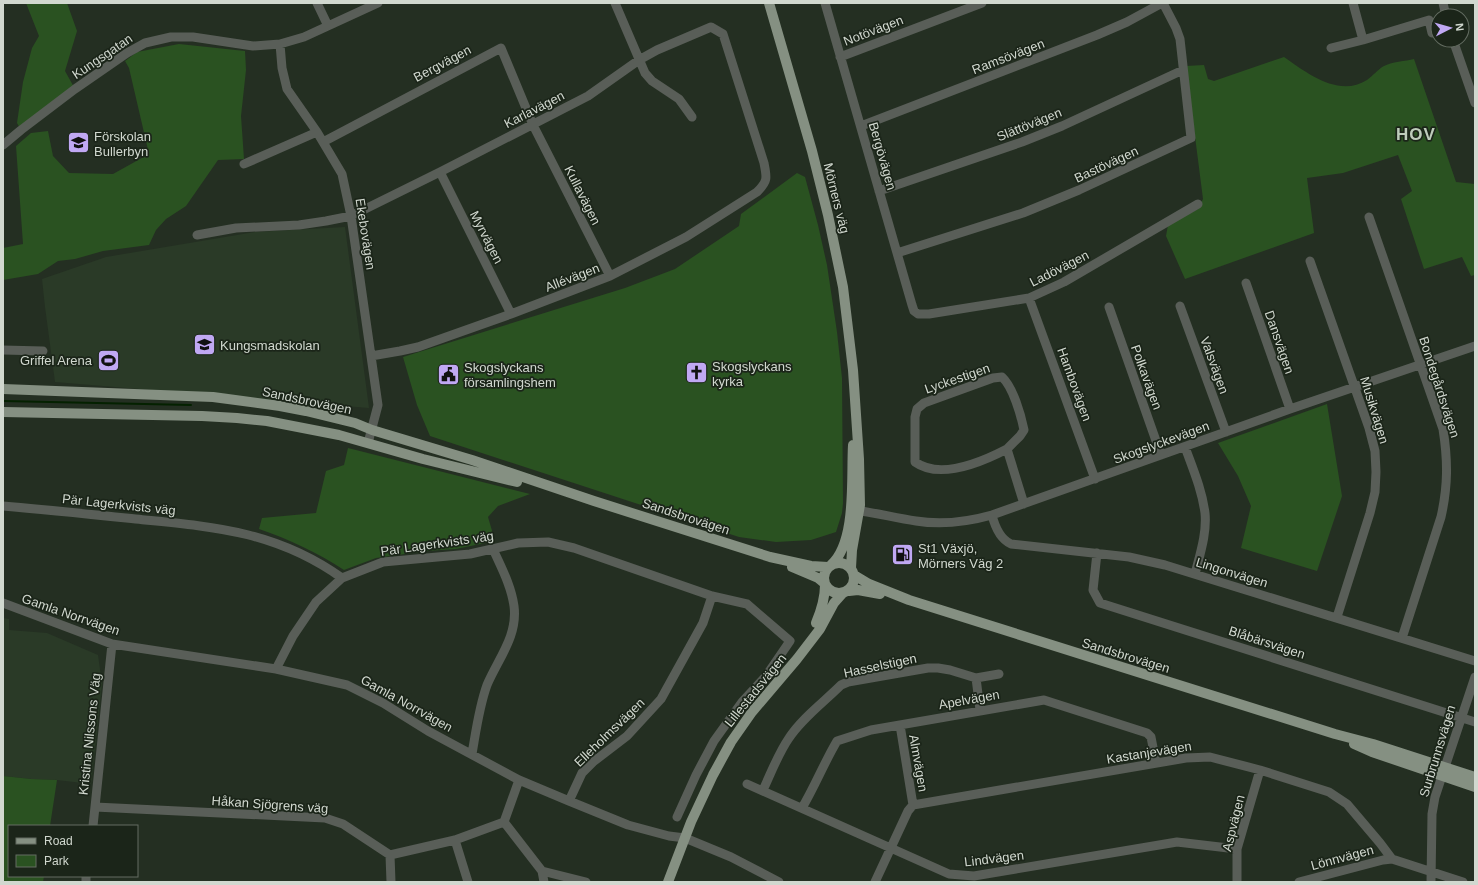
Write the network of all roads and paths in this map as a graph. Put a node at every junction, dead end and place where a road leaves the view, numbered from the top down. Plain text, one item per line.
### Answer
1 (317, 3) edge
2 (378, 3) edge
3 (615, 3) edge
4 (769, 3) edge
5 (825, 3) edge
6 (982, 3) edge
7 (1162, 3) edge
8 (1353, 3) edge
9 (1430, 25) edge
10 (328, 26) junction
11 (1363, 40) junction
12 (280, 44) junction
13 (1331, 48) dead end
14 (1456, 48) edge
15 (840, 56) junction
16 (639, 60) junction
17 (1183, 70) junction
18 (1475, 103) edge
19 (692, 117) dead end
20 (533, 125) junction
21 (861, 126) junction
22 (317, 132) junction
23 (323, 142) junction
24 (3, 145) edge
25 (244, 164) dead end
26 (440, 172) junction
27 (764, 184) joint
28 (879, 191) junction
29 (1198, 204) dead end
30 (351, 216) junction
31 (1369, 217) dead end
32 (197, 235) dead end
33 (897, 252) junction
34 (1310, 261) dead end
35 (610, 276) junction
36 (1246, 283) dead end
37 (1029, 298) junction
38 (1180, 306) dead end
39 (1109, 307) dead end
40 (511, 314) junction
41 (918, 314) joint
42 (1475, 346) edge
43 (3, 350) edge
44 (42, 351) dead end
45 (371, 356) junction
46 (1420, 364) junction
47 (1355, 387) junction
48 (3, 389) edge
49 (1290, 409) junction
50 (3, 412) edge
51 (372, 430) junction
52 (1226, 432) junction
53 (368, 443) junction
54 (1185, 447) junction
55 (1007, 449) junction
56 (1161, 455) junction
57 (1095, 479) junction
58 (594, 501) junction
59 (1024, 504) junction
60 (3, 506) edge
61 (855, 511) junction
62 (992, 515) junction
63 (493, 549) junction
64 (1097, 553) junction
65 (770, 557) junction
66 (830, 566) junction
67 (852, 572) junction
68 (1195, 574) junction
69 (342, 578) junction
70 (824, 584) junction
71 (845, 592) junction
72 (712, 596) junction
73 (909, 600) junction
74 (3, 603) edge
75 (1337, 617) junction
76 (1402, 638) junction
77 (790, 641) joint
78 (808, 643) junction
79 (112, 644) junction
80 (1475, 661) edge
81 (276, 669) junction
82 (999, 674) dead end
83 (976, 678) junction
84 (1475, 678) edge
85 (980, 710) junction
86 (1461, 717) junction
87 (1475, 722) edge
88 (900, 725) junction
89 (472, 754) junction
90 (1156, 763) junction
91 (699, 768) junction
92 (1260, 770) junction
93 (1443, 771) junction
94 (713, 775) junction
95 (1475, 778) edge
96 (519, 780) junction
97 (747, 784) dead end
98 (1475, 787) edge
99 (763, 790) junction
100 (569, 802) junction
101 (913, 806) junction
102 (95, 807) junction
103 (802, 808) junction
104 (678, 817) dead end
105 (504, 822) junction
106 (93, 825) edge
107 (685, 838) junction
108 (455, 840) junction
109 (890, 848) junction
110 (1237, 848) junction
111 (390, 855) junction
112 (1392, 859) junction
113 (542, 871) junction
114 (1431, 872) junction
115 (392, 882) edge
116 (468, 882) edge
117 (544, 882) edge
118 (586, 882) edge
119 (668, 882) edge
120 (779, 882) edge
121 (875, 882) edge
122 (1237, 882) edge
123 (1299, 882) edge
124 (1431, 882) edge
125 (1463, 882) edge

1 - 10 street
2 - 10 street, Kungsgatan
3 - 16 street
4 - 61 main road, Mörners väg
5 - 15 street, Bergövägen
6 - 15 street, Notövägen
7 - 17 street, Bastövägen
7 - 21 street, Ramsövägen
8 - 11 street
9 - 11 street
10 - 12 street, Kungsgatan
11 - 13 street
12 - 22 street, Ekebovägen
12 - 24 street, Kungsgatan
14 - 18 street
15 - 21 street, Bergövägen
16 - 19 street
16 - 20 street, Karlavägen
16 - 27 street, Karlavägen
17 - 28 street, Slättövägen
17 - 33 street, Bastövägen
20 - 23 street, Bergvägen
20 - 26 street, Karlavägen
20 - 35 street, Kullavägen
21 - 28 street, Bergövägen
22 - 23 street, Ekebovägen
22 - 25 street
23 - 30 street, Ekebovägen
26 - 30 street, Karlavägen
26 - 40 street, Myrvägen
27 - 35 street, Allévägen
28 - 33 street, Bergövägen
29 - 37 street, Ladövägen
30 - 32 street, Karlavägen
30 - 45 street, Ekebovägen
31 - 46 street, Bondegårdsvägen
33 - 41 street, Bergövägen
34 - 47 street, Musikvägen
35 - 40 street, Allévägen
36 - 49 street, Dansvägen
37 - 41 street, Ladövägen
37 - 57 street, Hambovägen
38 - 52 street, Valsvägen
39 - 56 street, Polkavägen
40 - 45 street, Allévägen
42 - 46 street, Skogslyckevägen
43 - 44 street
45 - 51 street, Ekebovägen
46 - 47 street, Skogslyckevägen
46 - 76 street, Bondegårdsvägen
47 - 49 street, Skogslyckevägen
47 - 75 street, Musikvägen
48 - 51 main road, Sandsbrovägen
49 - 52 street, Skogslyckevägen
50 - 53 main road, Sandsbrovägen
51 - 53 street, Ekebovägen
51 - 58 main road, Sandsbrovägen
52 - 54 street, Skogslyckevägen
53 - 58 main road, Sandsbrovägen
54 - 56 street, Skogslyckevägen
54 - 68 street
55 - 55 street, Lyckestigen
55 - 59 street
56 - 57 street, Skogslyckevägen
57 - 59 street, Skogslyckevägen
58 - 65 main road, Sandsbrovägen
59 - 62 street, Skogslyckevägen
60 - 69 street, Pär Lagerkvists väg
61 - 62 street, Skogslyckevägen
61 - 66 main road, Mörners väg
61 - 67 main road, Mörners väg
62 - 64 street, Lingonvägen
63 - 69 street, Pär Lagerkvists väg
63 - 72 street, Pär Lagerkvists väg
63 - 89 street
64 - 68 street, Lingonvägen
64 - 86 street, Blåbärsvägen
65 - 66 main road, Sandsbrovägen
65 - 70 main road, Sandsbrovägen
66 - 67 main road
66 - 70 main road
67 - 71 main road
67 - 73 main road, Sandsbrovägen
68 - 75 street, Lingonvägen
69 - 81 street
70 - 71 main road
70 - 78 main road, Lillestadsvägen
71 - 73 main road, Sandsbrovägen
71 - 78 main road, Lillestadsvägen
72 - 77 street, Pär Lagerkvists väg
72 - 100 street, Elleholmsvägen
73 - 93 main road, Sandsbrovägen
74 - 79 street, Gamla Norrvägen
75 - 76 street, Lingonvägen
76 - 80 street, Lingonvägen
77 - 91 street, Lillestadsvägen
78 - 94 main road, Lillestadsvägen
79 - 81 street, Gamla Norrvägen
79 - 102 street, Kristina Nilssons Väg
81 - 89 street, Gamla Norrvägen
82 - 83 street
83 - 85 street
83 - 99 street, Hasselstigen
84 - 86 street, Surbrunnsvägen
85 - 88 street, Apelvägen
85 - 90 street, Apelvägen
86 - 87 street, Blåbärsvägen
86 - 93 street, Surbrunnsvägen
88 - 101 street, Almvägen
88 - 103 street, Apelvägen
89 - 96 street, Gamla Norrvägen
90 - 92 street, Kastanjevägen
90 - 101 street, Kastanjevägen
91 - 94 street
91 - 104 street, Lillestadsvägen
92 - 110 street, Aspvägen
92 - 112 street, Kastanjevägen
93 - 95 main road, Sandsbrovägen
93 - 98 main road, Sandsbrovägen
93 - 114 street, Surbrunnsvägen
94 - 107 main road, Lillestadsvägen
96 - 100 street, Gamla Norrvägen
96 - 105 street
97 - 99 street, Lindvägen
99 - 103 street, Lindvägen
100 - 107 street, Gamla Norrvägen
101 - 109 street
102 - 106 street, Kristina Nilssons Väg
102 - 111 street, Håkan Sjögrens väg
103 - 109 street, Lindvägen
105 - 108 street
105 - 113 street
107 - 119 main road, Lillestadsvägen
107 - 120 street, Gamla Norrvägen
108 - 111 street
108 - 116 street
109 - 110 street, Lindvägen
109 - 121 street
110 - 122 street, Aspvägen
111 - 115 street
112 - 114 street
112 - 123 street, Lönnvägen
113 - 117 street
113 - 118 street
114 - 124 street, Surbrunnsvägen
114 - 125 street

